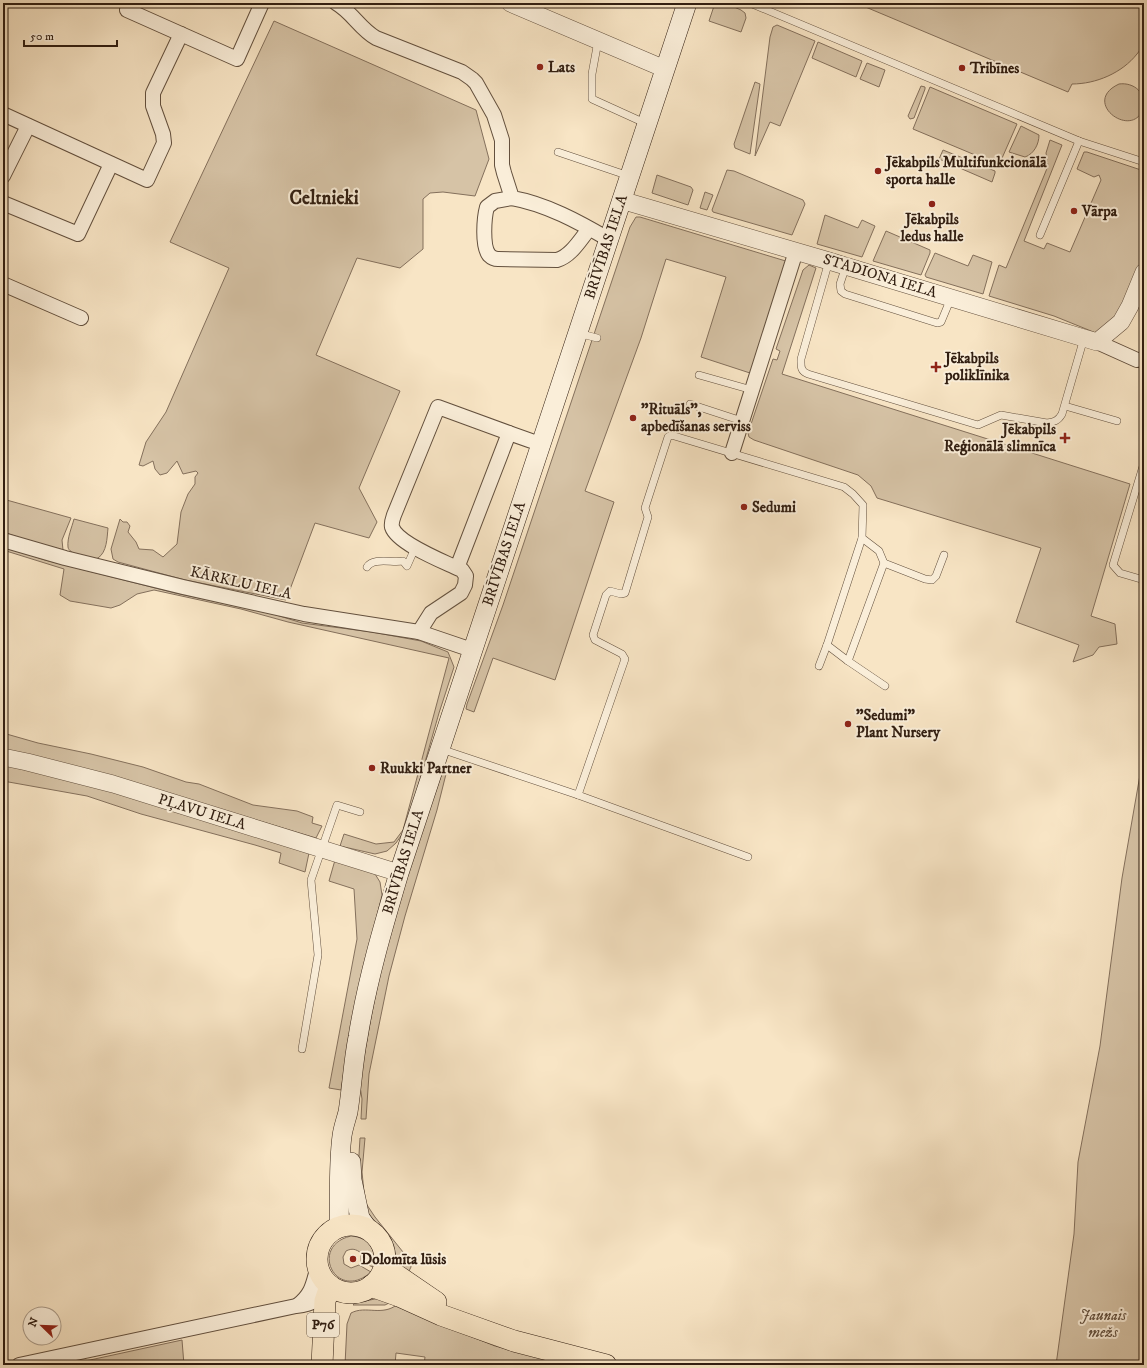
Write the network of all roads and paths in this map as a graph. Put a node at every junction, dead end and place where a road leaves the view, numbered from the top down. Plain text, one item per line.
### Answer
1 (130, 3) edge
2 (262, 3) edge
3 (336, 3) edge
4 (510, 3) edge
5 (687, 3) edge
6 (750, 3) edge
7 (181, 34) junction
8 (598, 40) junction
9 (665, 69) junction
10 (3, 114) edge
11 (646, 124) junction
12 (28, 126) junction
13 (1079, 141) junction
14 (558, 152) dead end
15 (1144, 162) edge
16 (111, 164) junction
17 (3, 176) edge
18 (629, 176) junction
19 (512, 198) junction
20 (622, 200) junction
21 (3, 203) edge
22 (589, 228) junction
23 (1040, 235) dead end
24 (608, 239) junction
25 (796, 251) junction
26 (829, 261) junction
27 (846, 266) junction
28 (1144, 272) edge
29 (3, 284) edge
30 (951, 298) junction
31 (81, 318) dead end
32 (578, 333) junction
33 (597, 338) dead end
34 (1091, 340) junction
35 (1141, 361) edge
36 (699, 375) dead end
37 (752, 390) junction
38 (690, 404) dead end
39 (1065, 406) junction
40 (1117, 420) dead end
41 (742, 421) junction
42 (509, 433) junction
43 (540, 444) junction
44 (732, 453) junction
45 (1144, 463) edge
46 (862, 538) junction
47 (3, 540) edge
48 (415, 548) junction
49 (944, 555) dead end
50 (884, 563) junction
51 (367, 568) dead end
52 (457, 568) junction
53 (1144, 580) edge
54 (419, 632) junction
55 (827, 645) junction
56 (472, 650) junction
57 (848, 661) junction
58 (818, 666) dead end
59 (885, 686) dead end
60 (440, 749) junction
61 (3, 757) edge
62 (578, 795) junction
63 (360, 812) dead end
64 (322, 849) junction
65 (748, 857) dead end
66 (399, 873) junction
67 (302, 1049) dead end
68 (348, 1113) junction
69 (339, 1227) junction
70 (368, 1229) junction
71 (385, 1261) junction
72 (325, 1278) junction
73 (362, 1289) junction
74 (462, 1322) junction
75 (19, 1365) edge
76 (322, 1365) edge
77 (331, 1365) edge
78 (606, 1365) edge

1 - 7 street
2 - 7 street
3 - 19 street
4 - 8 street
5 - 9 main road, BRĪVĪBAS IELA
6 - 13 lane
7 - 16 street
8 - 9 street
8 - 11 lane
9 - 11 main road, BRĪVĪBAS IELA
10 - 12 street
11 - 18 main road, BRĪVĪBAS IELA
12 - 16 street
12 - 17 street
13 - 15 lane
13 - 23 lane
14 - 18 lane
16 - 21 street
18 - 20 main road, BRĪVĪBAS IELA
19 - 22 street
19 - 22 street
20 - 24 main road, BRĪVĪBAS IELA
20 - 25 street, STADIONA IELA
22 - 24 street
24 - 32 main road, BRĪVĪBAS IELA
25 - 26 street, STADIONA IELA
25 - 37 street
26 - 27 street, STADIONA IELA
26 - 39 lane
27 - 30 street, STADIONA IELA
27 - 30 lane
28 - 34 street
29 - 31 street
30 - 34 street, STADIONA IELA
32 - 33 lane
32 - 43 main road, BRĪVĪBAS IELA
34 - 35 street, STADIONA IELA
34 - 39 lane
36 - 37 lane
37 - 41 street
38 - 41 lane
39 - 40 lane
41 - 44 street
42 - 43 street
42 - 48 street
42 - 52 street
43 - 56 main road, BRĪVĪBAS IELA
44 - 46 lane
44 - 62 lane
45 - 53 lane
46 - 50 lane
46 - 55 lane
47 - 54 street, KĀRKLU IELA
48 - 51 lane
48 - 52 street
49 - 50 lane
50 - 57 lane
52 - 54 street
54 - 56 street, KĀRKLU IELA
55 - 57 lane
55 - 58 lane
56 - 60 main road, BRĪVĪBAS IELA
57 - 59 lane
60 - 62 lane
60 - 66 main road, BRĪVĪBAS IELA
61 - 64 street, PĻAVU IELA
62 - 65 lane
63 - 64 lane
64 - 66 street, PĻAVU IELA
64 - 67 lane
66 - 68 main road, BRĪVĪBAS IELA
68 - 69 main road, BRĪVĪBAS IELA
68 - 70 main road, BRĪVĪBAS IELA
69 - 70 main road
69 - 72 main road, P76
70 - 71 main road
71 - 73 main road, P76
71 - 74 main road
72 - 73 main road, P76
72 - 75 street
72 - 76 main road, P76
73 - 74 main road
73 - 77 main road, P76
74 - 78 main road

